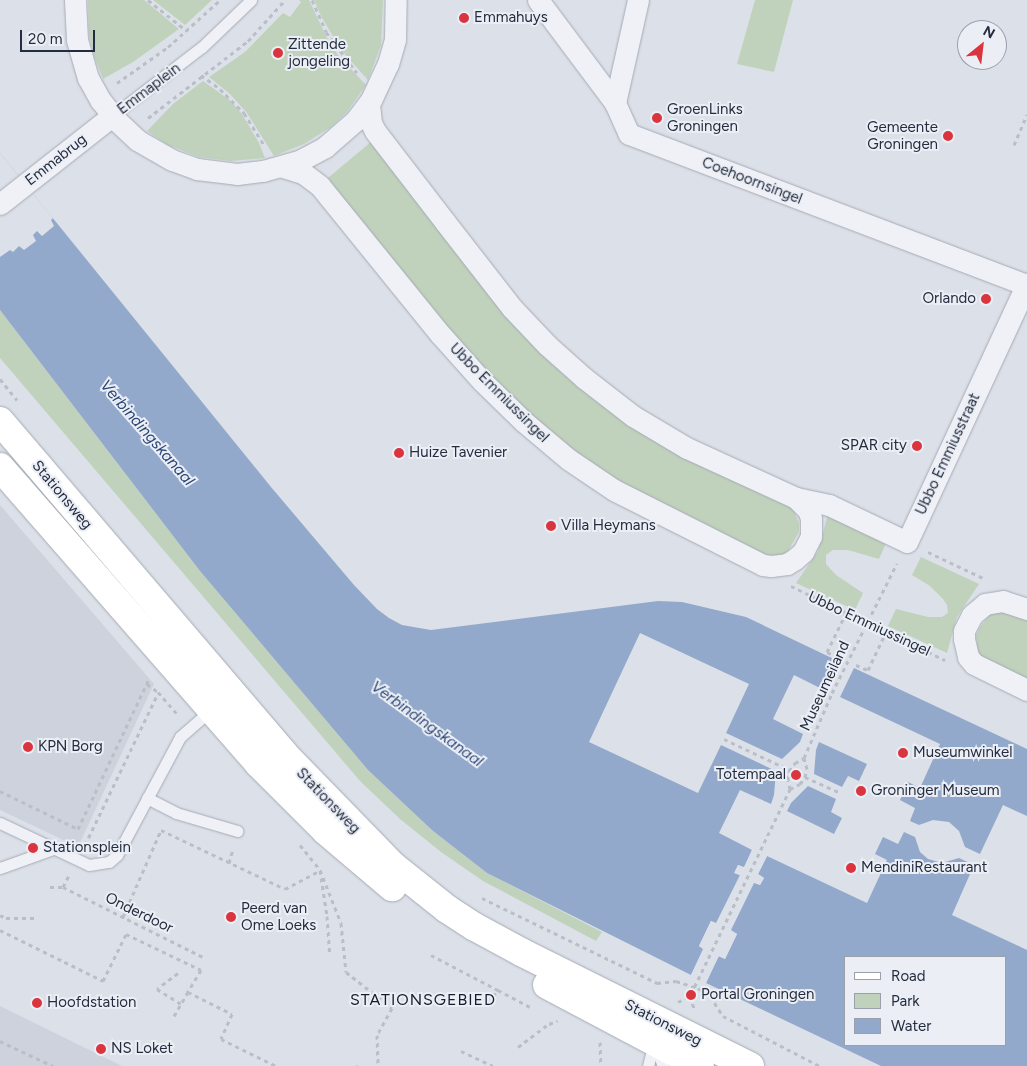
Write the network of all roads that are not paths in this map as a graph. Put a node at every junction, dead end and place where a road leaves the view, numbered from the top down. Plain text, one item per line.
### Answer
1 (75, 0) edge
2 (251, 0) edge
3 (396, 0) edge
4 (538, 0) edge
5 (638, 0) edge
6 (373, 96) junction
7 (615, 103) junction
8 (112, 116) junction
9 (279, 168) junction
10 (0, 204) edge
11 (1027, 284) edge
12 (0, 421) edge
13 (0, 467) edge
14 (796, 498) junction
15 (907, 542) joint
16 (1020, 606) edge
17 (1027, 690) edge
18 (221, 700) junction
19 (147, 798) junction
20 (0, 823) edge
21 (237, 831) dead end
22 (53, 849) junction
23 (0, 868) edge
24 (692, 1037) junction
25 (655, 1058) edge
26 (702, 1066) edge
27 (750, 1066) edge

1 - 8 street, Emmaplein
2 - 8 lane, Emmaplein
3 - 6 street, Emmaplein
4 - 7 street, Coehoornsingel
5 - 7 street
6 - 9 street, Emmaplein
6 - 14 street, Ubbo Emmiussingel
7 - 11 street, Coehoornsingel
8 - 9 street, Emmaplein
8 - 10 street, Emmabrug
9 - 14 street, Ubbo Emmiussingel
11 - 15 street, Ubbo Emmiusstraat
12 - 18 main road, Stationsweg
13 - 18 main road, Stationsweg
14 - 15 street, Ubbo Emmiussingel
16 - 17 street
18 - 19 lane
18 - 24 main road, Stationsweg
18 - 25 main road, Stationsweg
19 - 21 lane
19 - 22 lane
20 - 22 lane
22 - 23 lane
24 - 25 lane
24 - 26 lane
24 - 27 main road, Stationsweg
25 - 26 main road, Stationsweg

